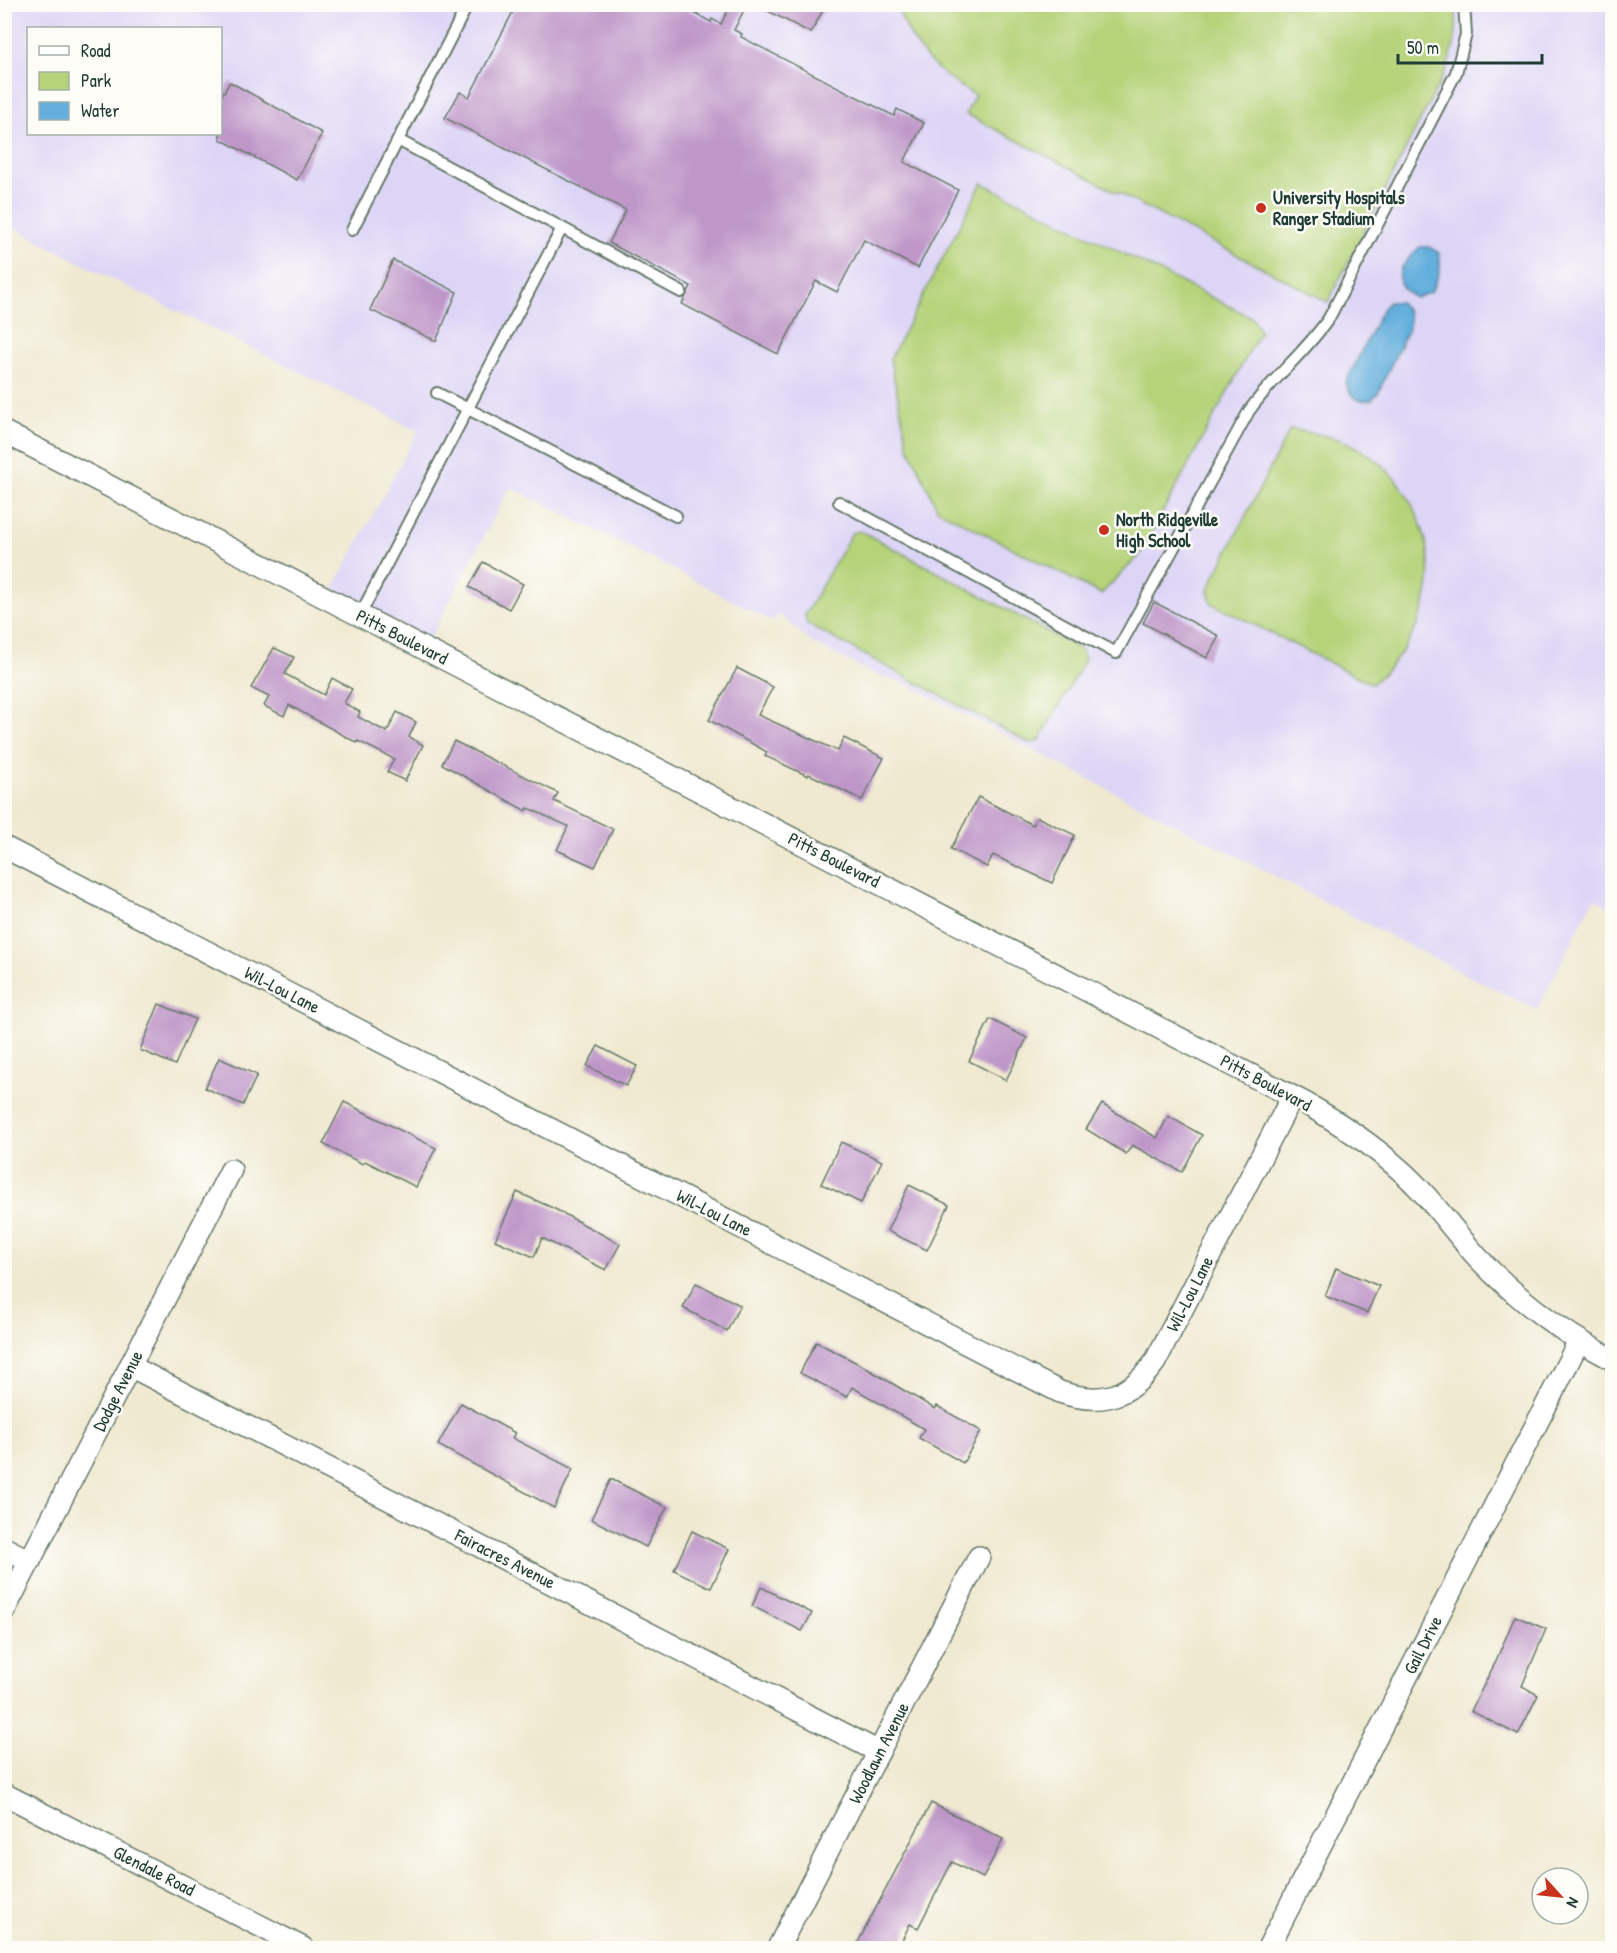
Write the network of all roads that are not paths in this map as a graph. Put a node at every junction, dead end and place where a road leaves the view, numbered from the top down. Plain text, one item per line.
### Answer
1 (468, 4) edge
2 (1464, 4) edge
3 (398, 140) junction
4 (562, 228) junction
5 (352, 230) dead end
6 (681, 292) dead end
7 (437, 393) dead end
8 (467, 409) junction
9 (4, 432) edge
10 (839, 502) dead end
11 (676, 516) dead end
12 (360, 615) junction
13 (4, 846) edge
14 (1292, 1097) junction
15 (231, 1170) dead end
16 (1579, 1341) junction
17 (1612, 1359) edge
18 (130, 1366) junction
19 (4, 1548) edge
20 (979, 1557) dead end
21 (30, 1561) junction
22 (4, 1611) edge
23 (879, 1752) junction
24 (4, 1794) edge
25 (303, 1948) edge
26 (778, 1948) edge
27 (1268, 1948) edge

1 - 3 lane
2 - 10 lane
3 - 4 lane
3 - 5 lane
4 - 6 lane
4 - 8 lane
7 - 8 lane
8 - 11 lane
8 - 12 lane
9 - 12 street, Pitts Boulevard
12 - 14 street, Pitts Boulevard
13 - 14 street, Wil-Lou Lane
14 - 16 street, Pitts Boulevard
15 - 18 street, Dodge Avenue
16 - 17 street, Pitts Boulevard
16 - 27 street, Gail Drive
18 - 21 street, Dodge Avenue
18 - 23 street, Fairacres Avenue
19 - 21 street
20 - 23 street, Woodlawn Avenue
21 - 22 street, Dodge Avenue
23 - 26 street, Woodlawn Avenue
24 - 25 street, Glendale Road

